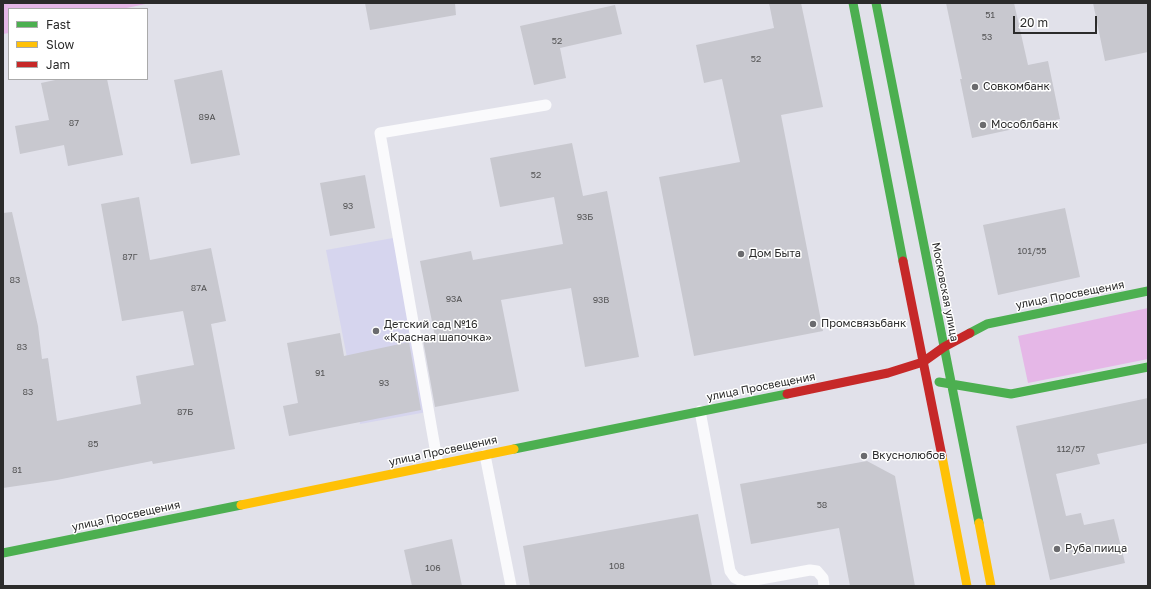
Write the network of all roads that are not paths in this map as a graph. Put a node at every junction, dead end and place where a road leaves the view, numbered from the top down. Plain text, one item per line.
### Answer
1 (853, 3) edge
2 (876, 3) edge
3 (546, 105) dead end
4 (1148, 291) edge
5 (944, 347) junction
6 (923, 362) junction
7 (1148, 367) edge
8 (888, 373) junction
9 (919, 378) junction
10 (951, 385) junction
11 (700, 411) junction
12 (485, 455) junction
13 (438, 465) junction
14 (3, 554) edge
15 (511, 586) edge
16 (824, 586) edge
17 (967, 586) edge
18 (991, 586) edge

1 - 6 street
2 - 5 street, Московская улица
3 - 13 lane
4 - 5 street, улица Просвещения
5 - 6 street, улица Просвещения
5 - 10 street, Московская улица
6 - 8 street, улица Просвещения
6 - 9 street
7 - 10 street, улица Просвещения
8 - 9 street, улица Просвещения
8 - 11 street, улица Просвещения
9 - 10 street, улица Просвещения
9 - 17 street
10 - 18 street, Московская улица
11 - 12 street, улица Просвещения
11 - 16 lane
12 - 13 street, улица Просвещения
12 - 15 lane
13 - 14 street, улица Просвещения

